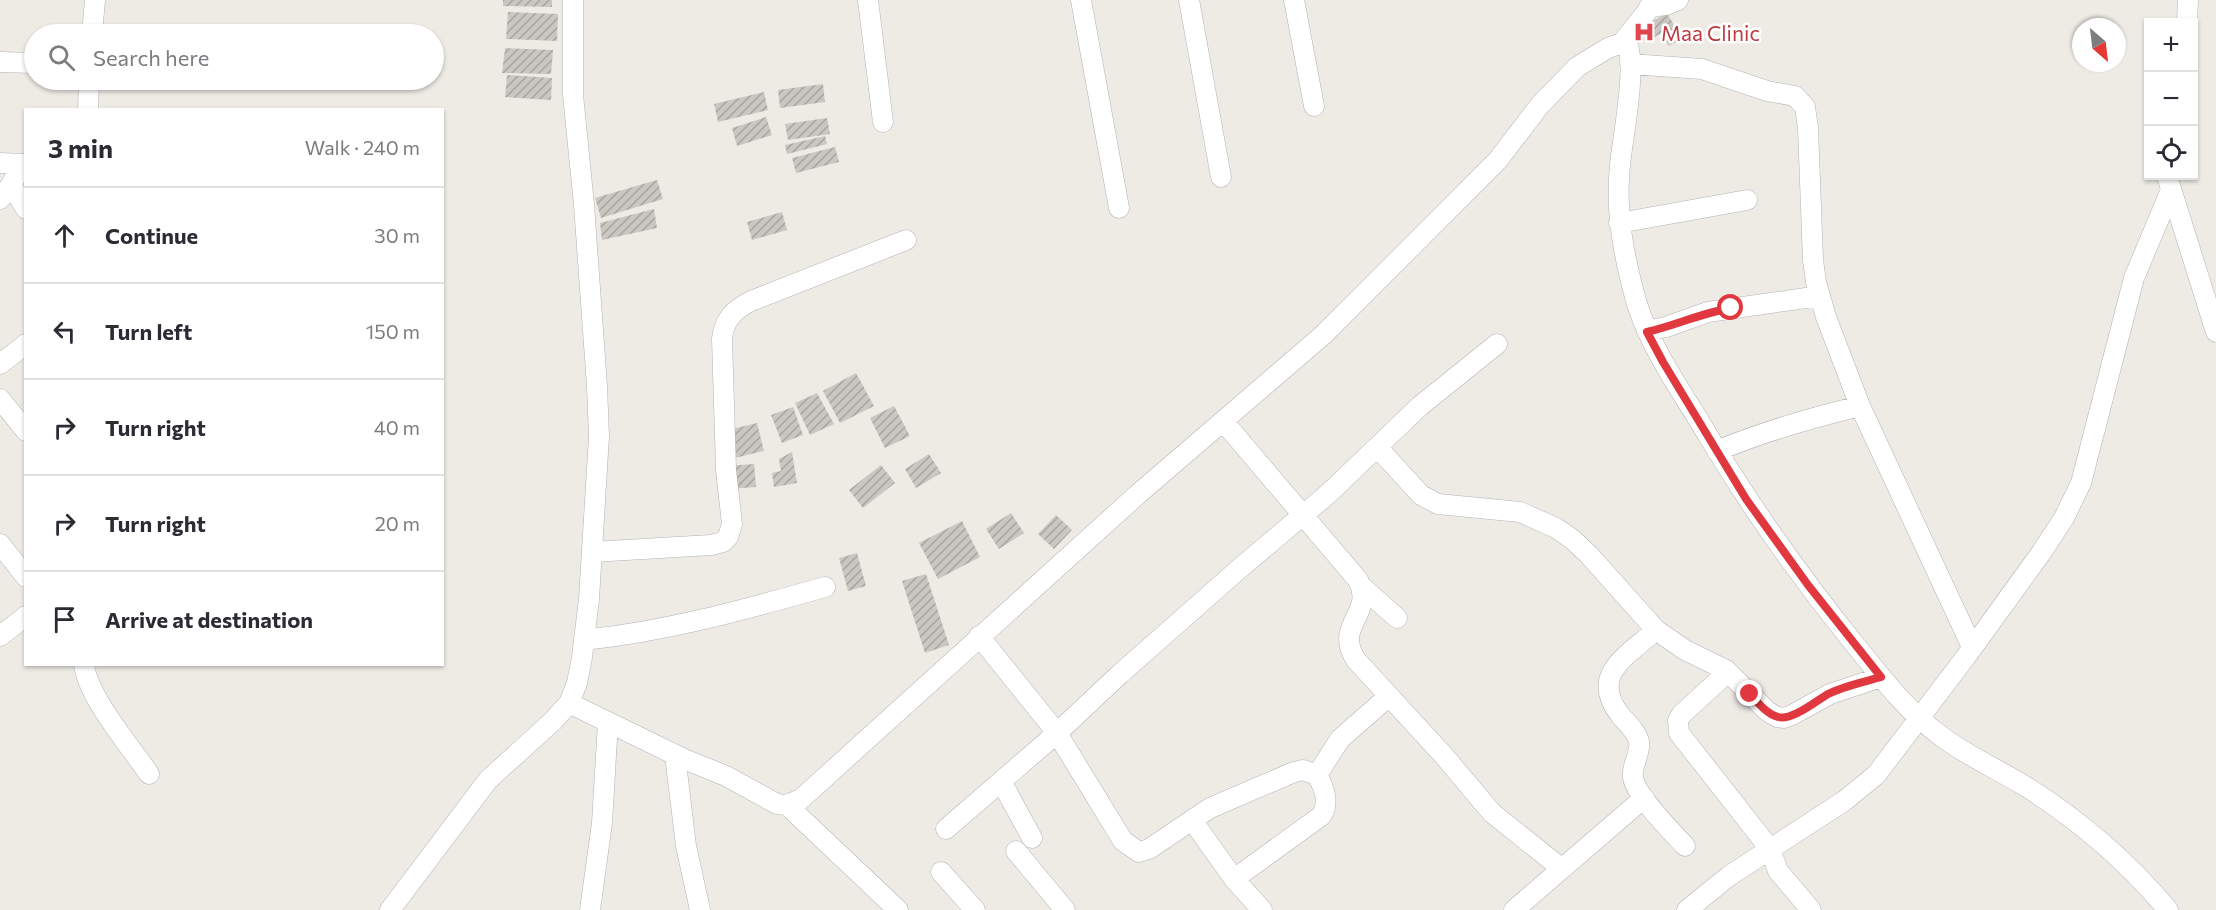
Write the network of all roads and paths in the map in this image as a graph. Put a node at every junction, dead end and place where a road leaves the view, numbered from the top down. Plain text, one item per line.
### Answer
1 (95, 0) edge
2 (573, 0) edge
3 (868, 0) edge
4 (1081, 0) edge
5 (1189, 0) edge
6 (1294, 0) edge
7 (1678, 0) edge
8 (2188, 0) edge
9 (1653, 3) edge
10 (2187, 18) edge
11 (93, 24) edge
12 (1622, 43) junction
13 (0, 62) edge
14 (24, 63) edge
15 (1630, 64) junction
16 (89, 90) edge
17 (1314, 106) dead end
18 (88, 108) edge
19 (882, 122) dead end
20 (0, 163) edge
21 (24, 164) edge
22 (1221, 177) dead end
23 (2169, 183) edge
24 (4, 189) edge
25 (1747, 200) dead end
26 (24, 207) edge
27 (1119, 208) dead end
28 (1619, 223) junction
29 (906, 240) dead end
30 (1820, 296) junction
31 (1647, 332) junction
32 (2216, 332) edge
33 (1497, 344) dead end
34 (24, 346) edge
35 (0, 364) edge
36 (0, 399) edge
37 (1860, 406) junction
38 (1223, 421) junction
39 (24, 429) edge
40 (1377, 447) junction
41 (1717, 451) junction
42 (1304, 516) junction
43 (0, 544) edge
44 (592, 552) junction
45 (24, 574) edge
46 (1360, 585) junction
47 (825, 587) dead end
48 (24, 618) edge
49 (1397, 618) dead end
50 (1656, 630) junction
51 (0, 636) edge
52 (978, 636) junction
53 (584, 640) junction
54 (1972, 647) junction
55 (84, 666) edge
56 (1728, 672) junction
57 (1881, 677) junction
58 (1389, 696) junction
59 (569, 703) junction
60 (1920, 718) junction
61 (608, 722) junction
62 (1057, 733) junction
63 (675, 755) junction
64 (149, 774) dead end
65 (1317, 775) junction
66 (1001, 781) junction
67 (1644, 798) junction
68 (787, 805) junction
69 (1192, 820) junction
70 (946, 829) dead end
71 (1032, 838) dead end
72 (1685, 846) dead end
73 (1770, 849) junction
74 (1016, 851) dead end
75 (1561, 868) junction
76 (941, 872) dead end
77 (1234, 879) junction
78 (390, 910) edge
79 (590, 910) edge
80 (700, 910) edge
81 (898, 910) edge
82 (975, 910) edge
83 (1065, 910) edge
84 (1261, 910) edge
85 (1514, 910) edge
86 (1688, 910) edge
87 (1811, 910) edge
88 (2168, 910) edge

1 - 11 street
2 - 44 street
3 - 19 street
4 - 27 street
5 - 22 street
6 - 17 street
7 - 9 street
8 - 10 street
9 - 12 street
12 - 15 street
12 - 38 street
13 - 14 street
15 - 28 street
15 - 30 street
16 - 18 street
20 - 21 street
21 - 24 street
23 - 32 street
23 - 54 street
24 - 26 street
25 - 28 street
28 - 31 street
29 - 44 street
30 - 31 street
30 - 37 street
31 - 41 street
33 - 40 street
34 - 35 street
36 - 39 street
37 - 41 street
37 - 54 street
38 - 42 street
38 - 52 street
40 - 42 street
40 - 50 street
41 - 57 street
42 - 46 street
42 - 62 street
43 - 45 street
44 - 53 street
46 - 49 street
46 - 58 street
47 - 53 street
48 - 51 street
50 - 56 street
50 - 67 street
52 - 62 street
52 - 68 street
53 - 59 street
54 - 60 street
55 - 64 street
56 - 57 street
56 - 73 street
57 - 60 street
58 - 65 street
58 - 75 street
59 - 61 street
59 - 78 street
60 - 73 street
60 - 88 street
61 - 63 street
61 - 79 street
62 - 66 street
62 - 69 street
63 - 68 street
63 - 80 street
65 - 69 street
65 - 77 street
66 - 70 street
66 - 71 street
67 - 72 street
67 - 75 street
68 - 81 street
69 - 77 street
73 - 86 street
73 - 87 street
74 - 83 street
75 - 85 street
76 - 82 street
77 - 84 street

